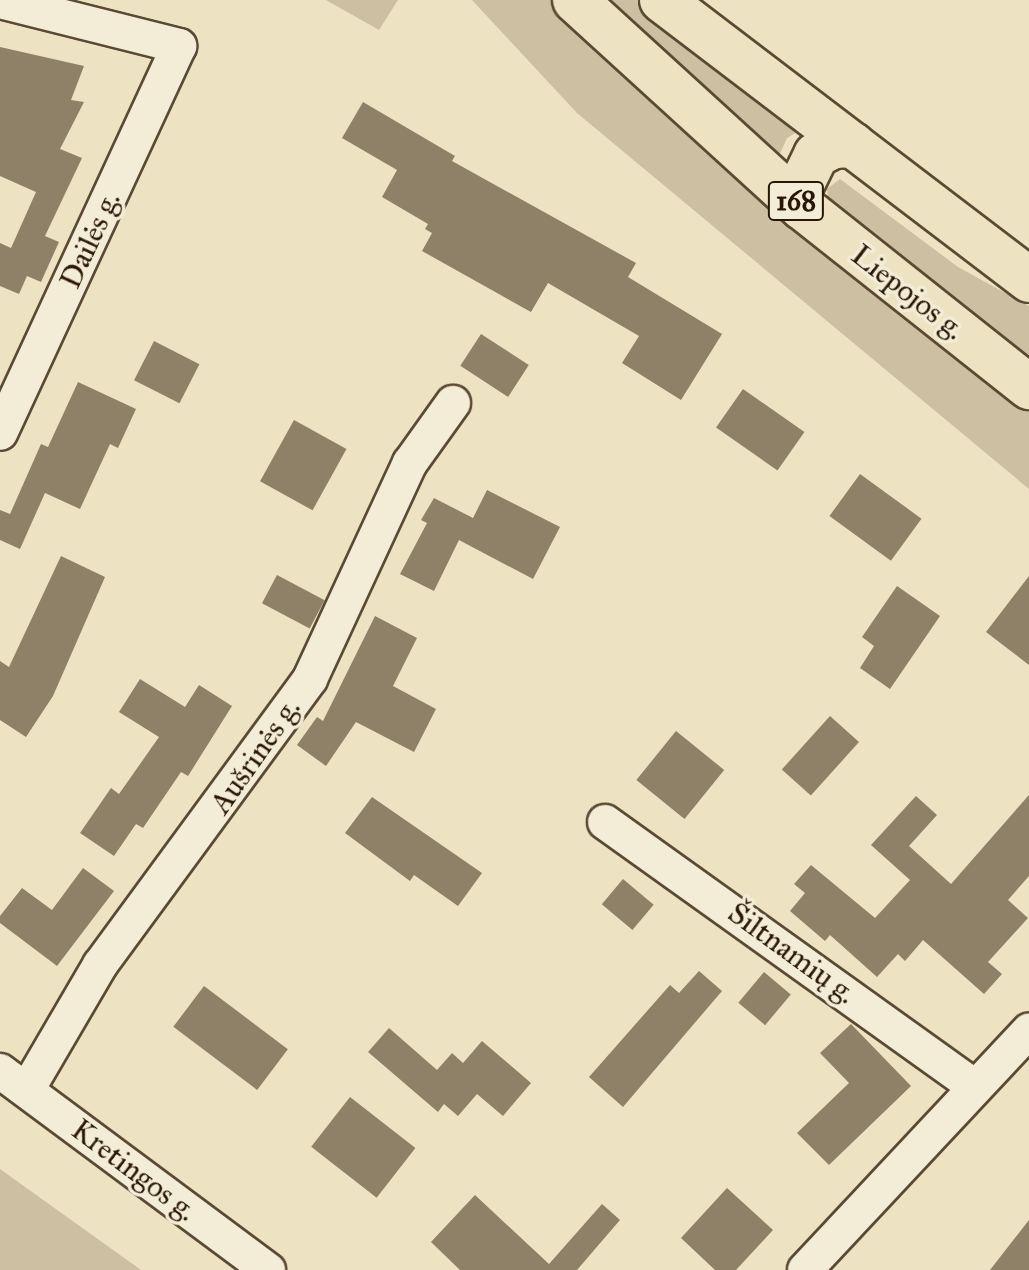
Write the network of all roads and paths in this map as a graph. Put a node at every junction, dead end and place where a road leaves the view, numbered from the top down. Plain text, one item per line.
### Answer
1 (575, 0) edge
2 (662, 0) edge
3 (0, 1) edge
4 (853, 145) junction
5 (802, 207) junction
6 (1029, 280) edge
7 (1029, 387) edge
8 (453, 403) dead end
9 (0, 433) edge
10 (605, 822) dead end
11 (1029, 1031) edge
12 (13, 1080) edge
13 (975, 1087) junction
14 (268, 1270) edge
15 (805, 1270) edge

1 - 5 main road, Liepojos g. / 168
2 - 4 main road, 168
3 - 9 street, Dailės g.
4 - 5 main road
4 - 6 main road, 168
5 - 7 main road, Liepojos g. / 168
8 - 12 street, Aušrinės g.
10 - 13 street, Šiltnamių g.
11 - 13 street
12 - 14 street, Kretingos g.
13 - 15 street

